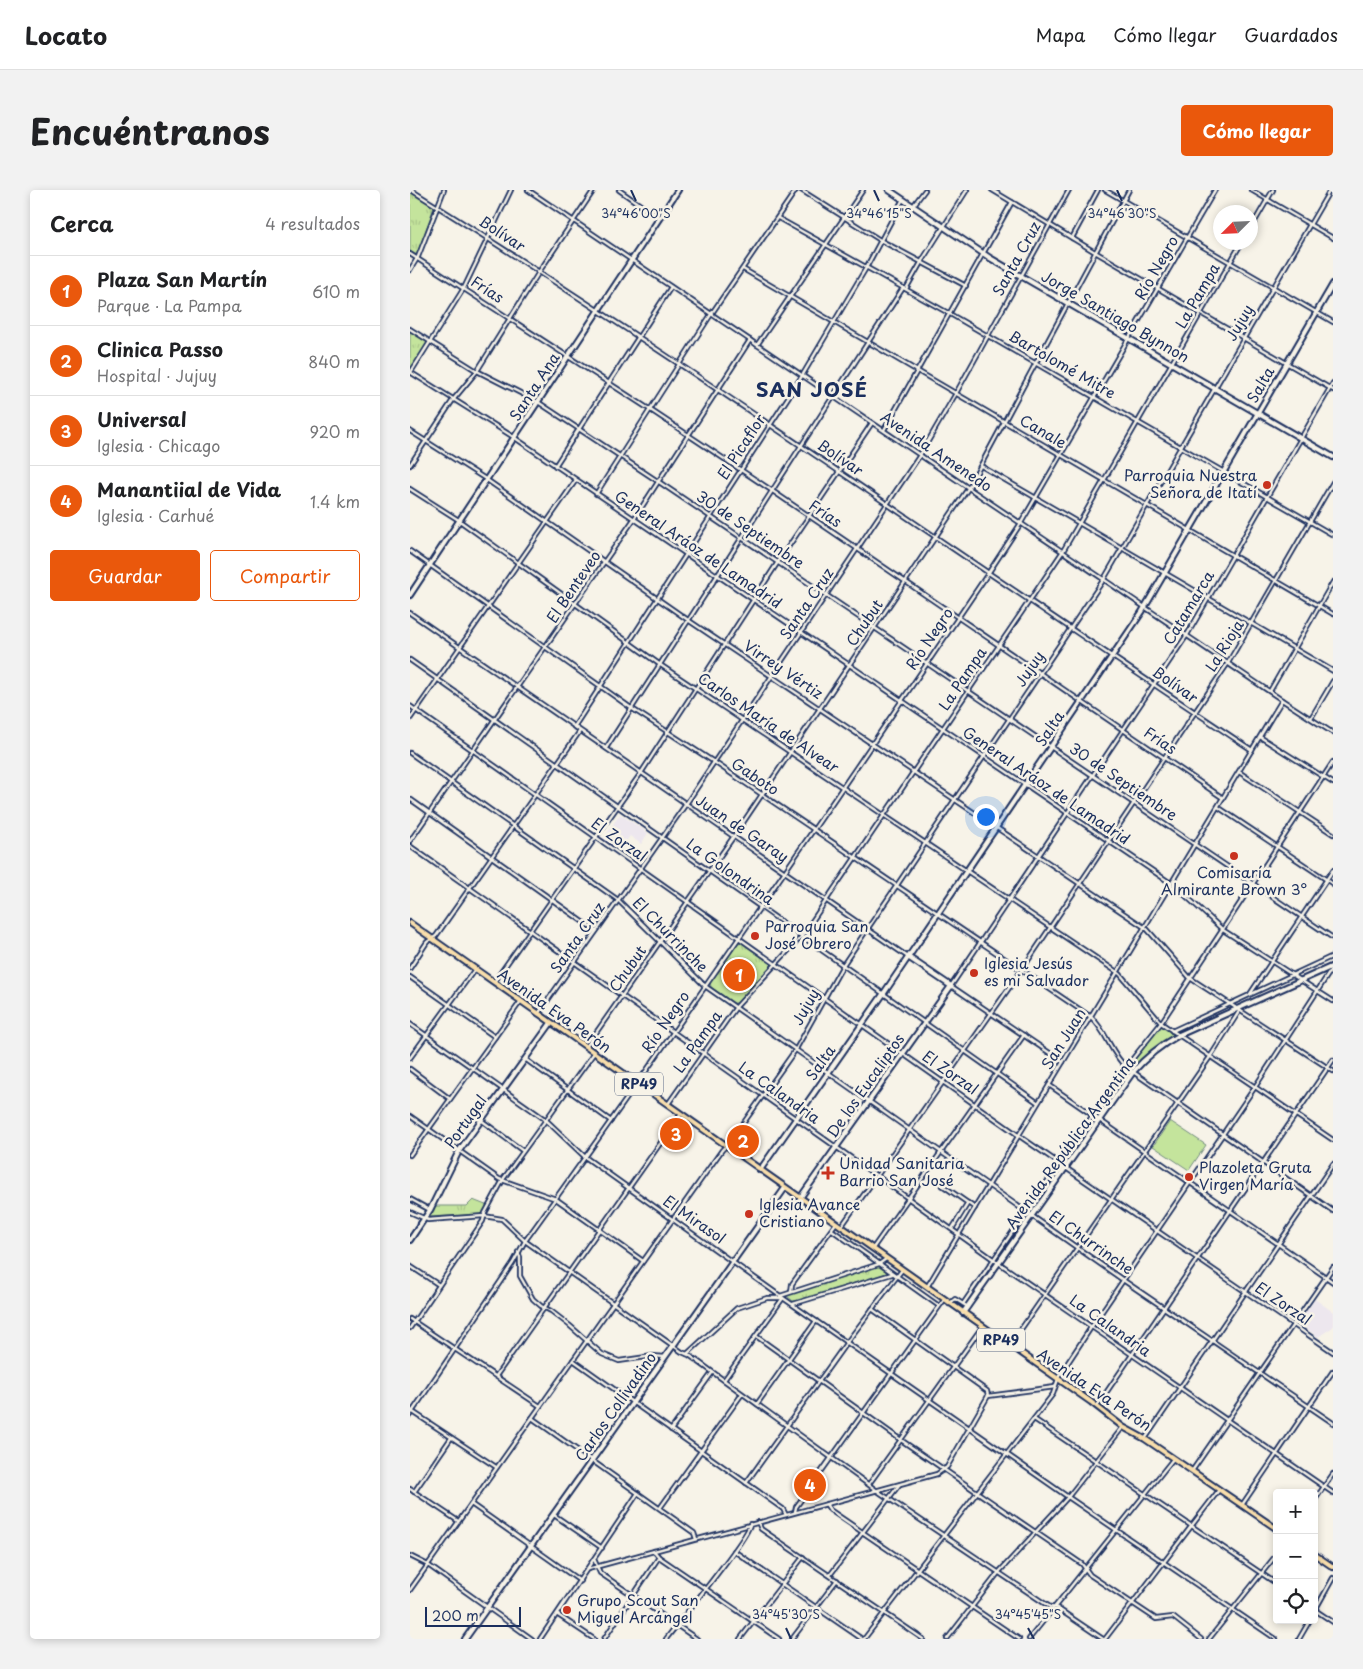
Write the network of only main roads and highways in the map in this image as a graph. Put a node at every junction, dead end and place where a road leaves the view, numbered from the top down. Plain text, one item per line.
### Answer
1 (410, 923) edge
2 (1273, 1526) edge
3 (1318, 1557) edge
4 (1333, 1567) edge

1 - 2 main road, Avenida Eva Perón / RP49
3 - 4 main road

